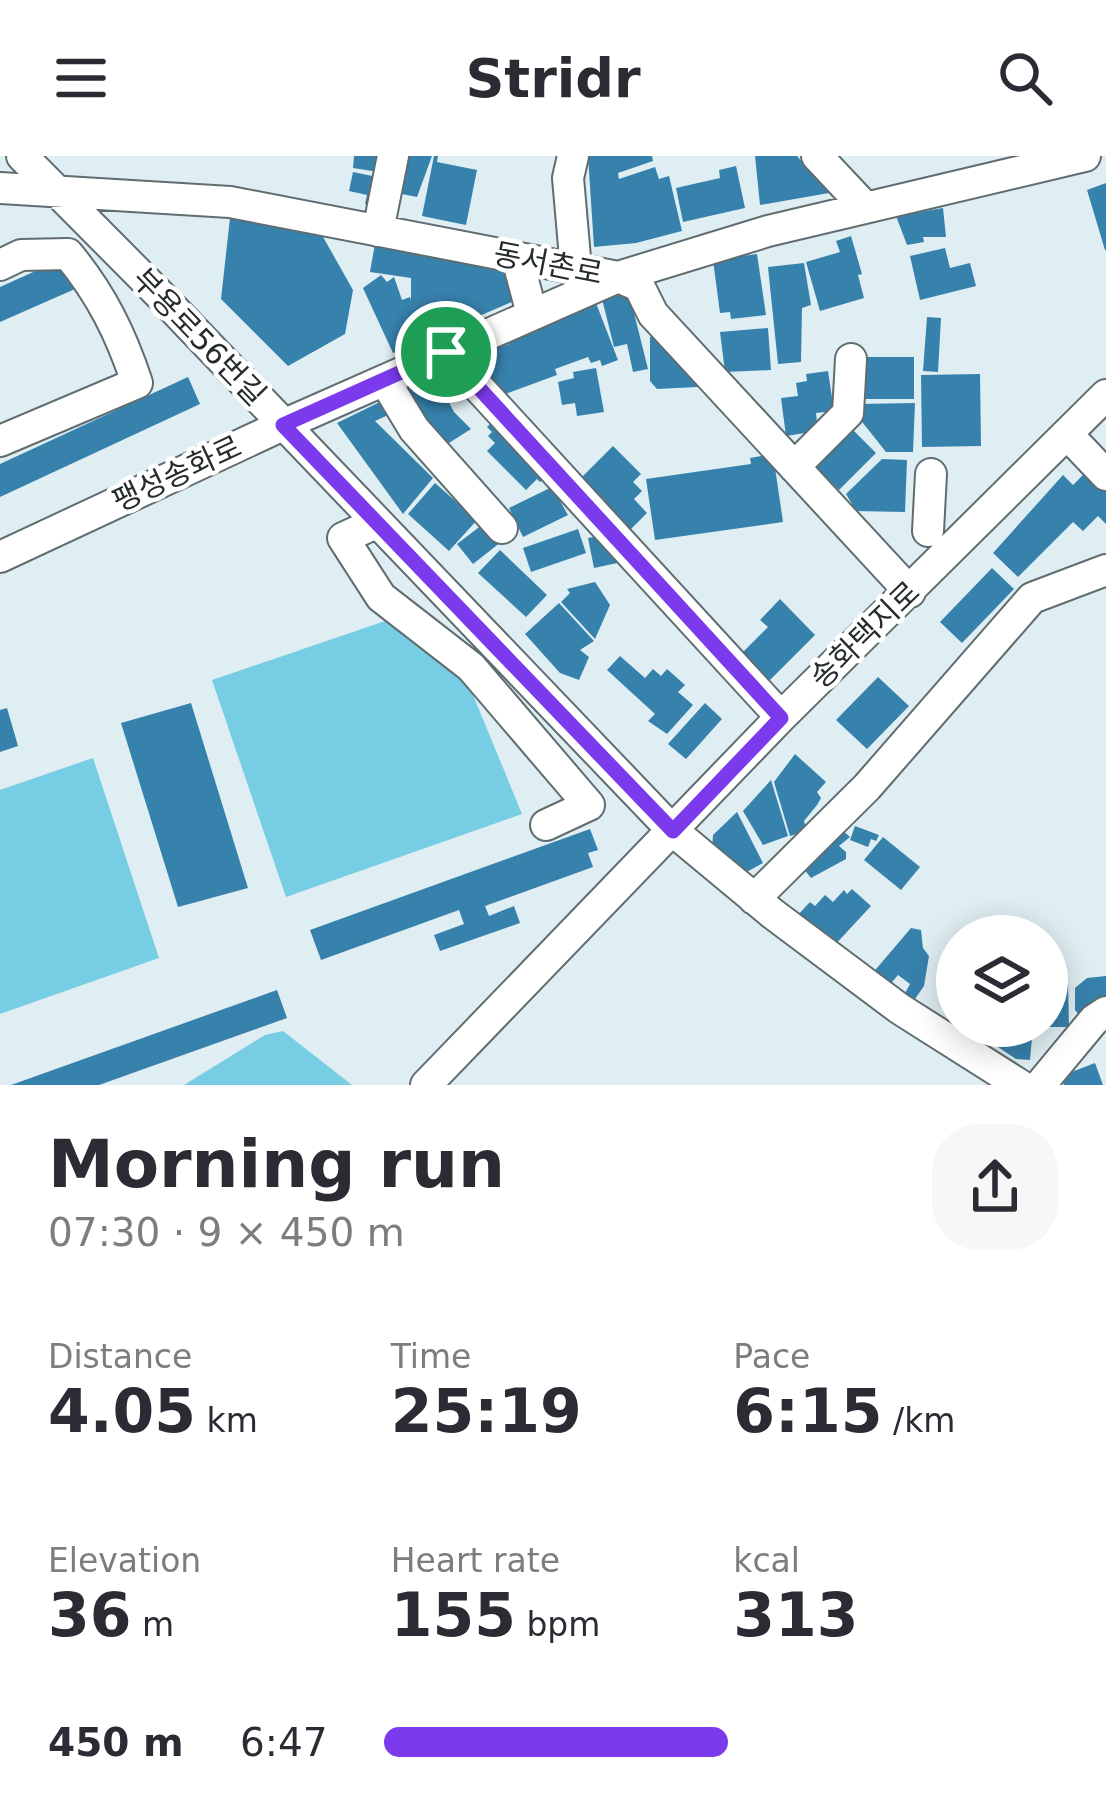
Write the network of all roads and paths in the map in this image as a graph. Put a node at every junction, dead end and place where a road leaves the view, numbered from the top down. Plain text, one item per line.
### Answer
1 (22, 156) edge
2 (393, 156) edge
3 (573, 156) edge
4 (818, 156) edge
5 (1085, 156) edge
6 (0, 188) edge
7 (53, 190) junction
8 (864, 206) junction
9 (378, 232) junction
10 (518, 258) junction
11 (0, 265) edge
12 (576, 269) junction
13 (618, 277) junction
14 (532, 314) junction
15 (446, 352) junction
16 (851, 359) dead end
17 (386, 380) junction
18 (1106, 394) edge
19 (283, 425) junction
20 (1067, 434) junction
21 (0, 441) edge
22 (794, 467) junction
23 (931, 474) dead end
24 (1106, 475) edge
25 (376, 523) junction
26 (502, 528) dead end
27 (928, 531) dead end
28 (0, 557) edge
29 (1106, 570) edge
30 (910, 592) junction
31 (781, 718) junction
32 (546, 825) dead end
33 (673, 831) junction
34 (754, 898) junction
35 (1106, 1012) edge
36 (444, 1080) edge
37 (1019, 1085) edge
38 (1040, 1085) edge

1 - 7 street, 부용로56번길
2 - 9 street
3 - 12 street
4 - 8 street
5 - 8 street, 동서촌로
6 - 7 street, 동서촌로
7 - 9 street, 동서촌로
7 - 19 street, 부용로56번길
8 - 13 street, 동서촌로
9 - 10 street, 동서촌로
10 - 12 street, 동서촌로
10 - 14 street
11 - 21 street
12 - 13 street, 동서촌로
13 - 14 street, 팽성송화로
13 - 22 street
14 - 15 street, 팽성송화로
15 - 17 street, 팽성송화로
15 - 31 street
16 - 22 street
17 - 19 street, 팽성송화로
17 - 26 street
18 - 20 street, 송화택지로
19 - 25 street, 부용로56번길
19 - 28 street, 팽성송화로
20 - 24 street
20 - 30 street, 송화택지로
22 - 30 street
23 - 27 street
25 - 32 street
25 - 33 street, 부용로56번길
29 - 34 street
30 - 31 street, 송화택지로
31 - 33 street, 송화택지로
33 - 34 street, 부용로56번길
33 - 36 street, 송화택지로
34 - 37 street, 부용로56번길
35 - 38 street

